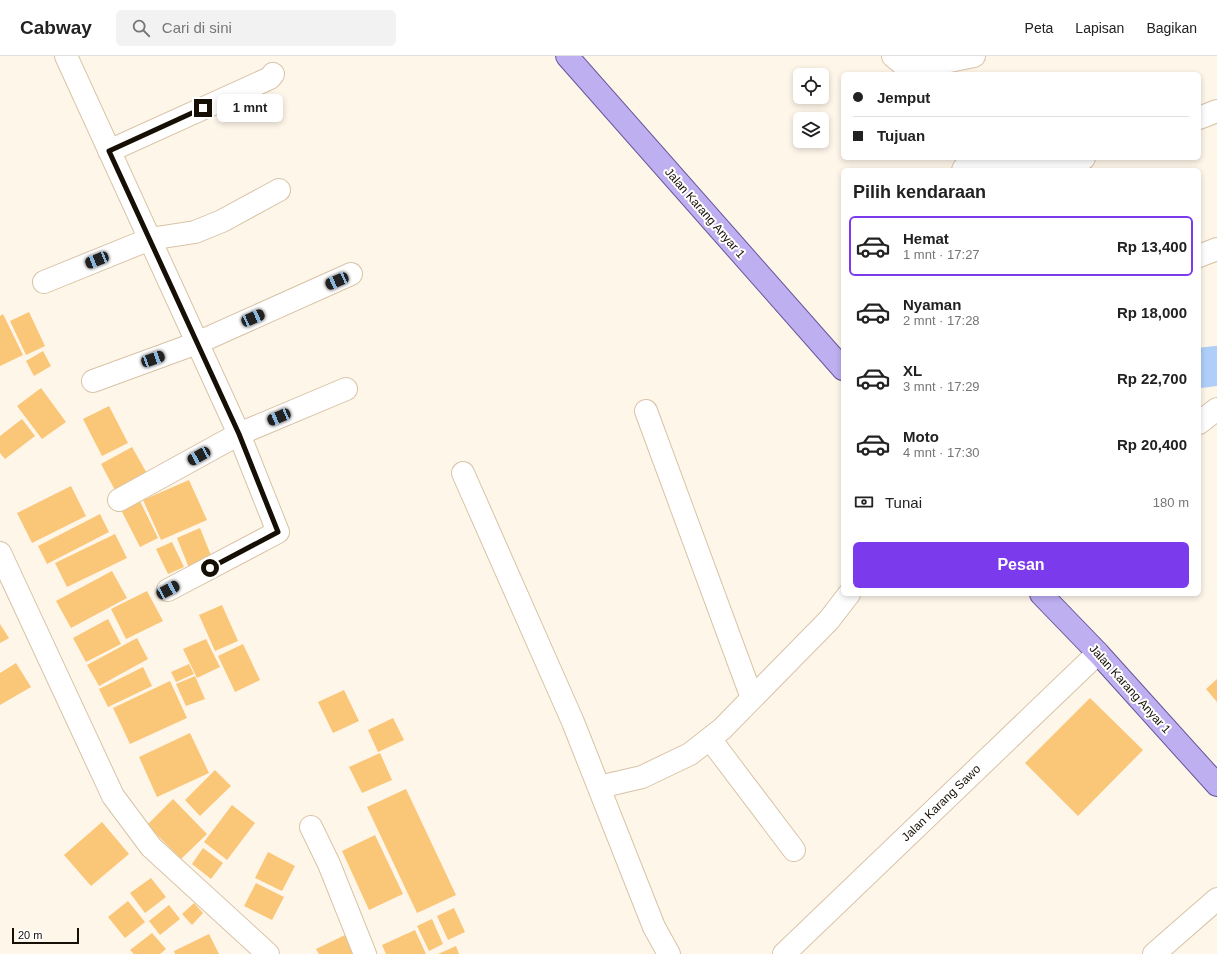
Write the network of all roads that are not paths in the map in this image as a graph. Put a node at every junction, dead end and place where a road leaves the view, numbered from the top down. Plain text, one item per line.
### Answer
1 (66, 56) edge
2 (567, 56) edge
3 (893, 56) edge
4 (974, 56) edge
5 (272, 74) dead end
6 (1217, 111) edge
7 (1201, 117) edge
8 (109, 151) junction
9 (1055, 160) edge
10 (964, 168) edge
11 (279, 190) dead end
12 (150, 239) junction
13 (1217, 249) edge
14 (1201, 255) edge
15 (351, 274) dead end
16 (44, 282) dead end
17 (197, 343) junction
18 (841, 368) edge
19 (94, 381) dead end
20 (346, 389) dead end
21 (1217, 409) edge
22 (646, 411) dead end
23 (1201, 421) edge
24 (239, 434) junction
25 (463, 473) dead end
26 (119, 500) dead end
27 (0, 553) edge
28 (168, 590) dead end
29 (847, 596) edge
30 (1043, 596) edge
31 (1098, 653) junction
32 (752, 698) junction
33 (710, 739) junction
34 (1217, 785) edge
35 (599, 787) junction
36 (311, 827) dead end
37 (794, 850) dead end
38 (1217, 899) edge
39 (268, 954) edge
40 (365, 954) edge
41 (669, 954) edge
42 (784, 954) edge
43 (1154, 954) edge

1 - 8 street
2 - 18 main road, Jalan Karang Anyar 1
3 - 4 street
5 - 8 street
6 - 7 street
8 - 12 street
9 - 10 street
11 - 12 street
12 - 16 street
12 - 17 street
13 - 14 street
15 - 17 street
17 - 19 street
17 - 24 street
20 - 24 street
21 - 23 street
22 - 32 street
24 - 26 street
24 - 28 street
25 - 35 street
27 - 39 street
29 - 32 street
30 - 31 main road, Jalan Karang Anyar 1
31 - 34 main road, Jalan Karang Anyar 1
31 - 42 street, Jalan Karang Sawo
32 - 33 street
33 - 35 street
33 - 37 street
35 - 41 street
36 - 40 street
38 - 43 street

